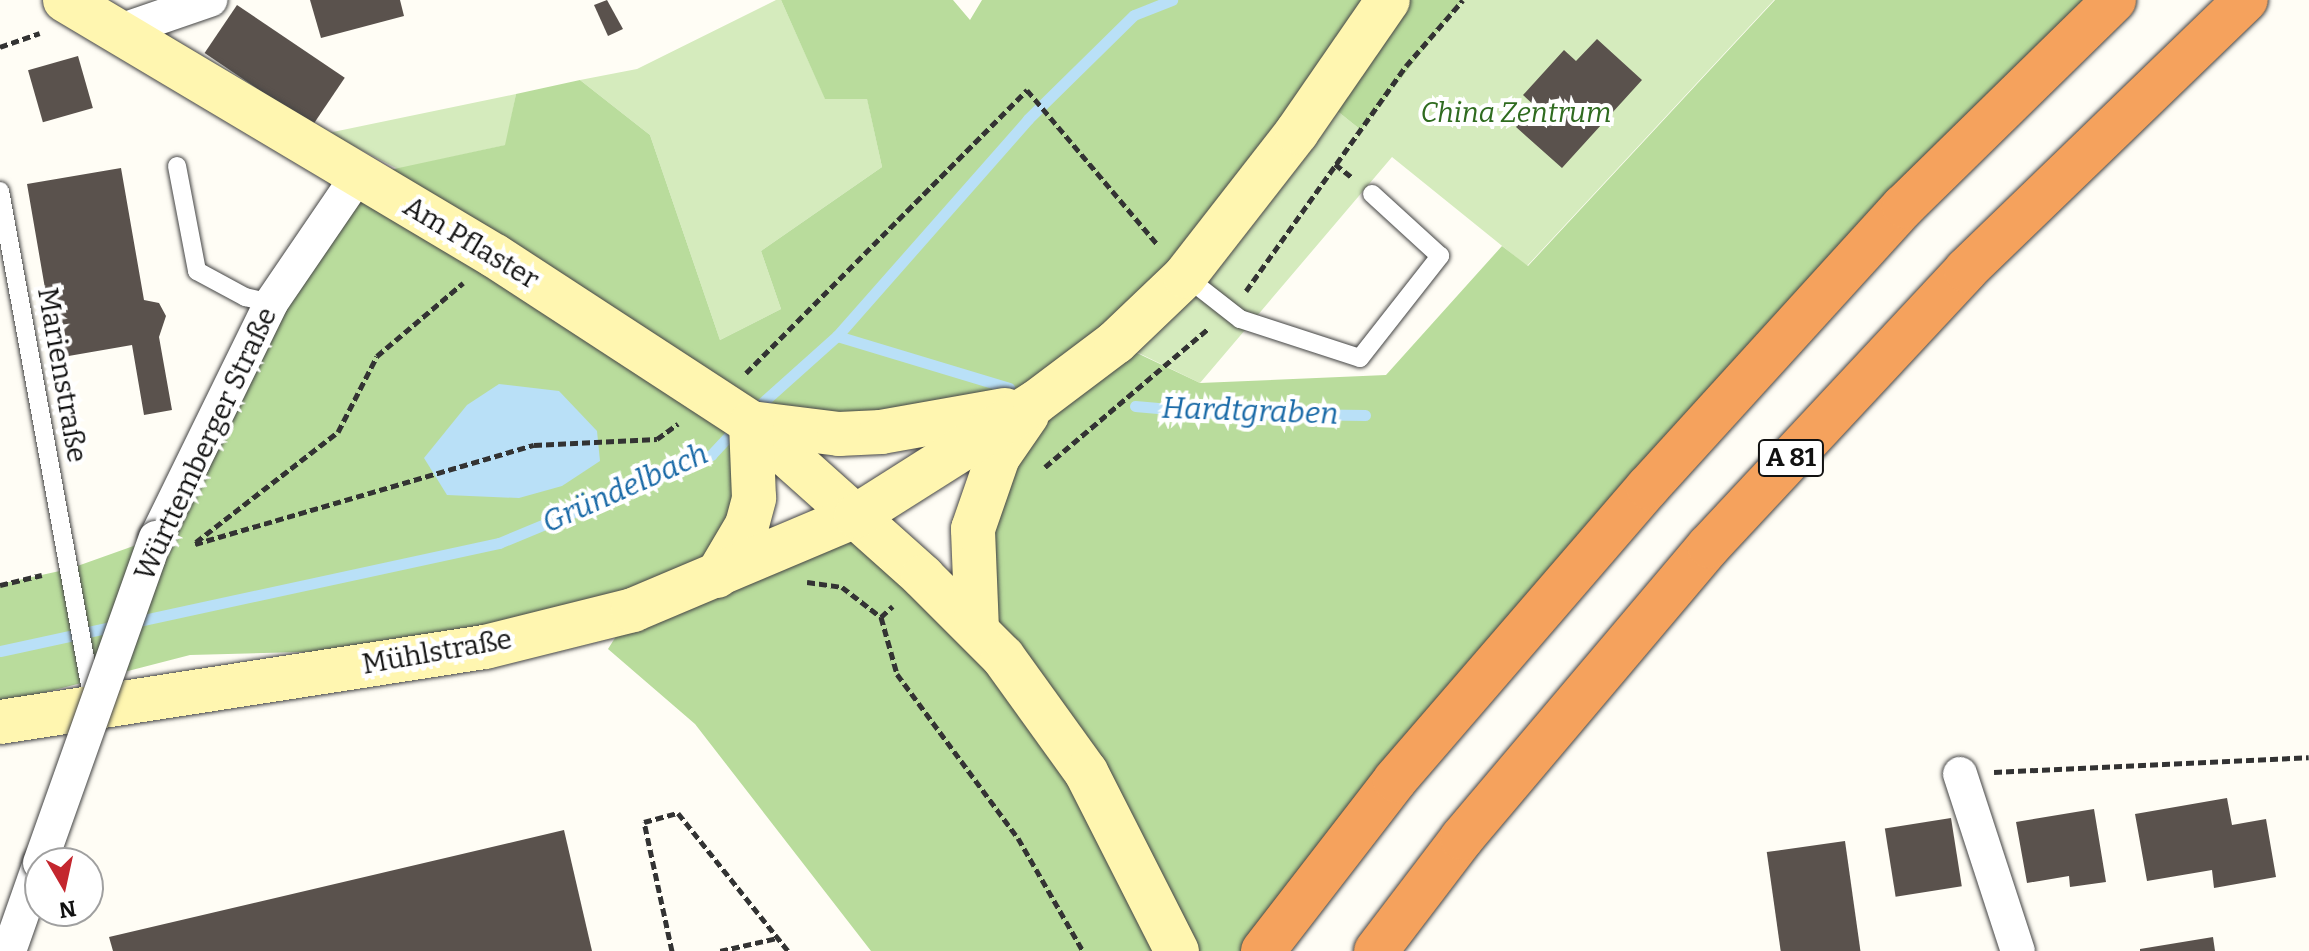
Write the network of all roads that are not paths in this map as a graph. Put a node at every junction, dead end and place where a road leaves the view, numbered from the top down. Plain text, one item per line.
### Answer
1 (65, 0) edge
2 (210, 0) edge
3 (1388, 0) edge
4 (2114, 0) edge
5 (2246, 0) edge
6 (114, 33) junction
7 (177, 166) dead end
8 (357, 177) junction
9 (0, 191) edge
10 (1372, 194) dead end
11 (1185, 276) junction
12 (271, 303) junction
13 (1035, 403) junction
14 (751, 423) junction
15 (856, 516) junction
16 (717, 576) junction
17 (977, 630) junction
18 (91, 689) junction
19 (0, 722) edge
20 (1960, 774) road end
21 (46, 847) edge
22 (24, 908) edge
23 (9, 951) edge
24 (1177, 951) edge
25 (1263, 951) edge
26 (1376, 951) edge
27 (2018, 951) edge

1 - 6 street, Am Pflaster
2 - 6 street
3 - 11 street
4 - 25 highway
5 - 26 highway, A 81
6 - 8 street, Am Pflaster
7 - 12 lane
8 - 12 street, Württemberger Straße
8 - 14 street, Am Pflaster
9 - 18 lane, Marienstraße
10 - 11 lane
11 - 13 street
12 - 21 street, Württemberger Straße, bridge
13 - 14 street
13 - 15 street, Mühlstraße
13 - 17 street
14 - 15 street, Am Pflaster
14 - 16 street
15 - 16 street, Mühlstraße
15 - 17 street, Am Pflaster
16 - 18 street, Mühlstraße
17 - 24 street, Am Pflaster
18 - 19 street, Mühlstraße
20 - 27 street
22 - 23 street, Württemberger Straße

